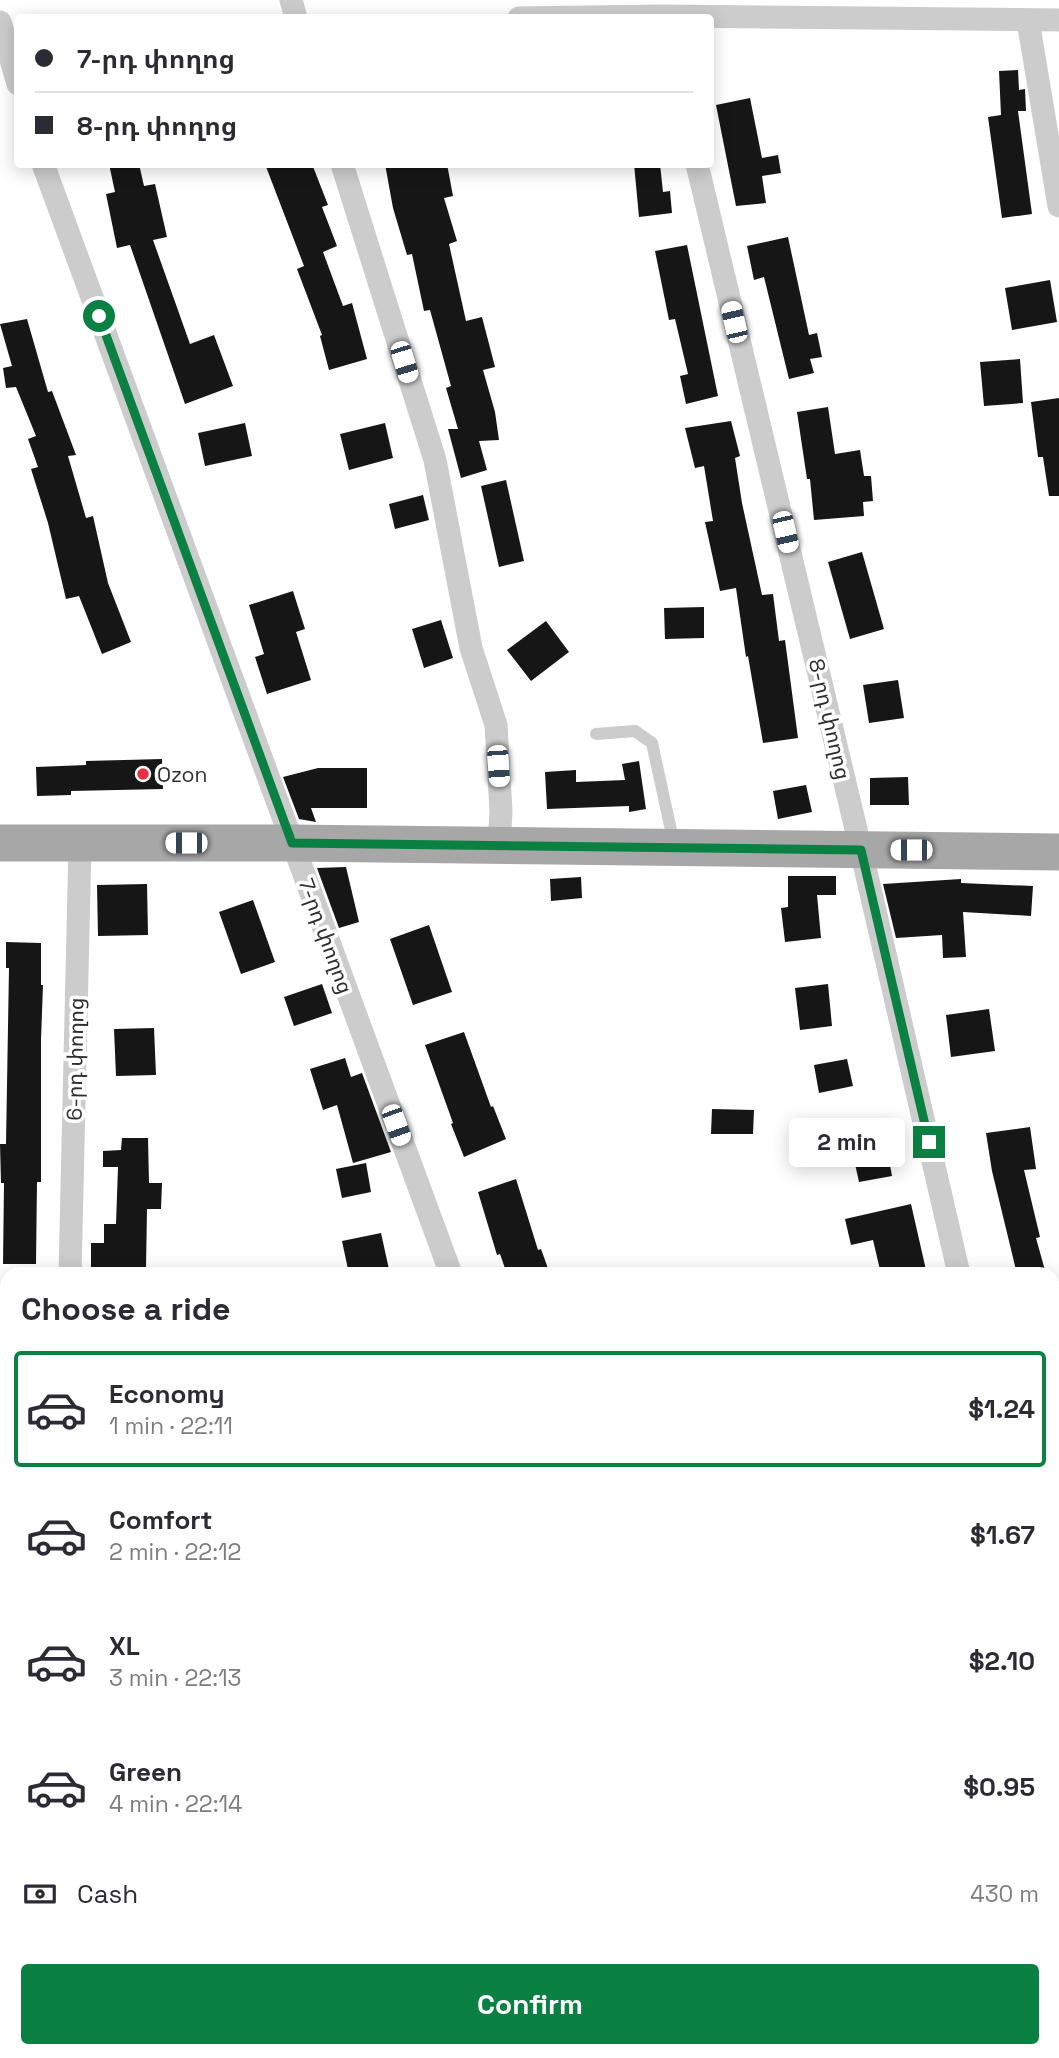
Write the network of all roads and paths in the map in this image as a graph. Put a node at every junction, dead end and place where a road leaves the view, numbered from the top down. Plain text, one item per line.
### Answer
1 (660, 11) edge
2 (600, 14) edge
3 (0, 20) edge
4 (1028, 20) junction
5 (1059, 20) edge
6 (14, 70) edge
7 (44, 168) edge
8 (343, 168) edge
9 (698, 168) edge
10 (1059, 206) edge
11 (596, 734) dead end
12 (0, 843) edge
13 (292, 843) junction
14 (80, 844) junction
15 (499, 846) junction
16 (675, 848) junction
17 (861, 850) junction
18 (1059, 852) edge
19 (70, 1267) edge
20 (448, 1267) edge
21 (957, 1267) edge

1 - 2 street
1 - 4 street
3 - 6 street
4 - 5 street
4 - 10 street
7 - 13 street, 7-րդ փողոց
8 - 15 street
9 - 17 street, 8-րդ փողոց
11 - 16 lane
12 - 14 main road
13 - 14 main road
13 - 15 main road
13 - 20 street, 7-րդ փողոց
14 - 19 street, 6-րդ փողոց
15 - 16 main road
16 - 17 main road
17 - 18 main road
17 - 21 street, 8-րդ փողոց

